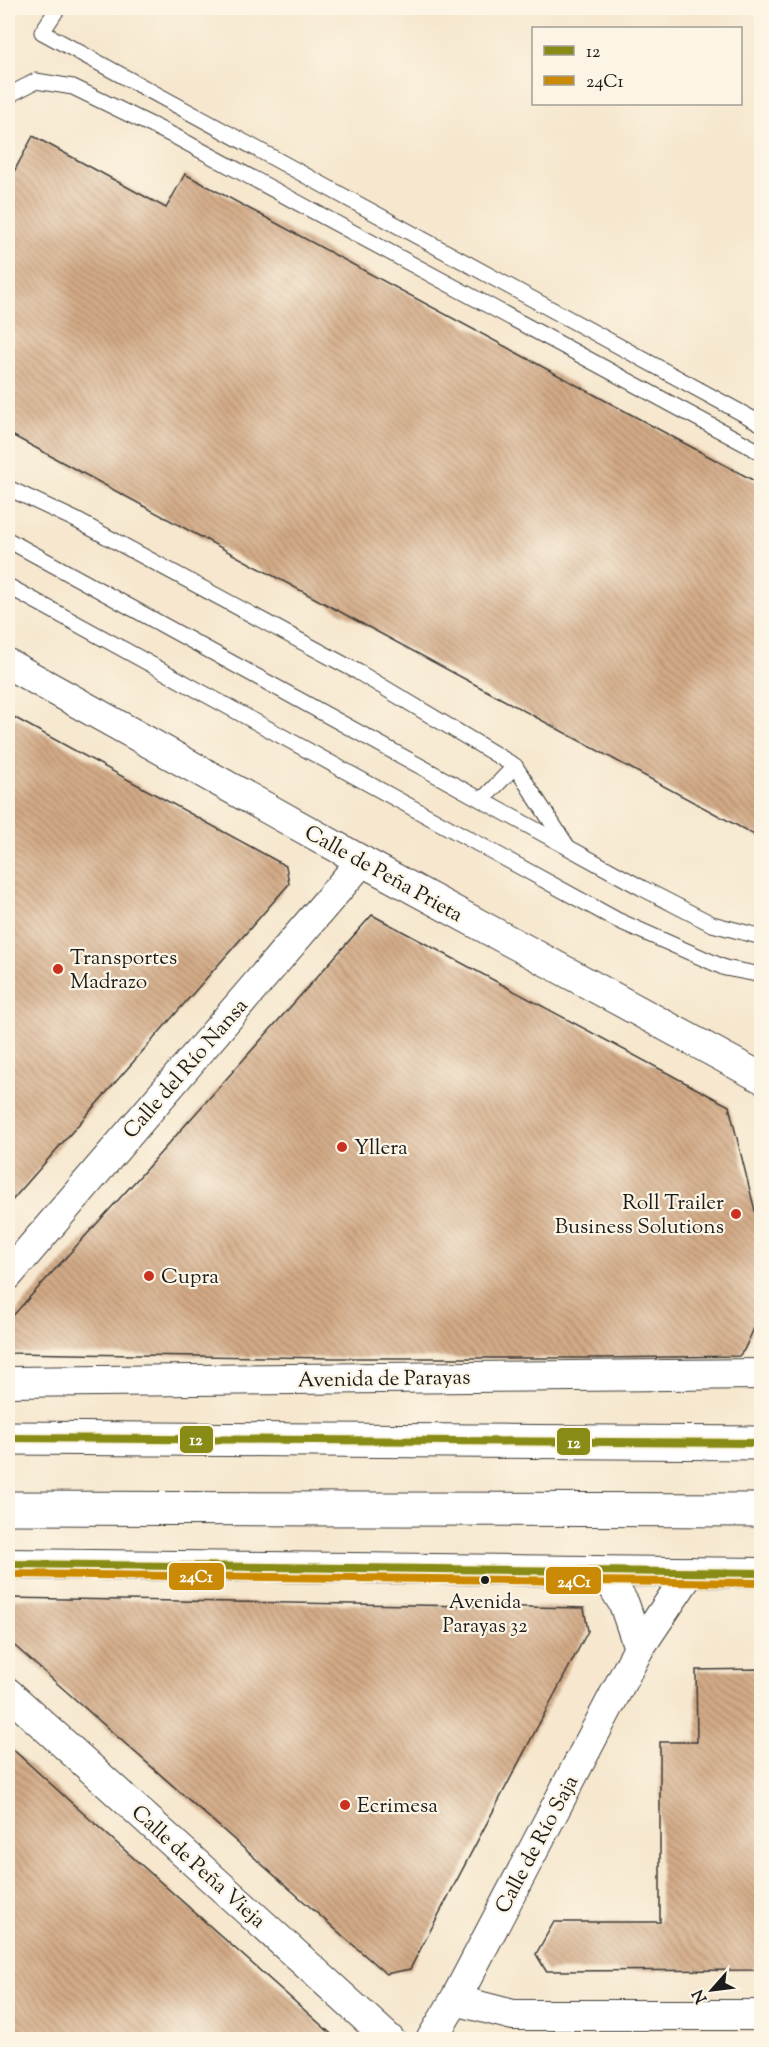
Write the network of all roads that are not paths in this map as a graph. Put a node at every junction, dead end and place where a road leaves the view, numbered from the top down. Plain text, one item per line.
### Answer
1 (58, 8) edge
2 (8, 101) edge
3 (762, 423) edge
4 (762, 453) edge
5 (8, 488) edge
6 (8, 540) edge
7 (8, 586) edge
8 (8, 664) edge
9 (515, 766) junction
10 (482, 800) junction
11 (569, 848) junction
12 (362, 861) junction
13 (762, 937) edge
14 (762, 975) edge
15 (762, 1078) edge
16 (8, 1275) edge
17 (762, 1374) edge
18 (8, 1382) edge
19 (8, 1438) edge
20 (762, 1442) edge
21 (8, 1508) edge
22 (762, 1510) edge
23 (8, 1564) edge
24 (595, 1571) junction
25 (690, 1572) junction
26 (762, 1573) edge
27 (639, 1648) junction
28 (8, 1693) edge
29 (455, 2000) junction
30 (762, 2015) edge
31 (390, 2040) edge
32 (431, 2040) edge

1 - 3 lane
2 - 4 lane
5 - 9 lane
6 - 10 lane
7 - 14 lane
8 - 12 street, Calle de Peña Prieta
9 - 10 lane
9 - 11 lane
10 - 11 lane
11 - 13 lane
12 - 15 street, Calle de Peña Prieta
12 - 16 street, Calle del Río Nansa
17 - 18 street, Avenida de Parayas
19 - 20 highway
21 - 22 highway
23 - 24 street
24 - 25 street
24 - 27 street
25 - 26 street
25 - 27 street, Calle de Río Saja
27 - 29 street, Calle de Río Saja
28 - 31 street, Calle de Peña Vieja
29 - 30 street
29 - 32 street, Calle de Río Saja

